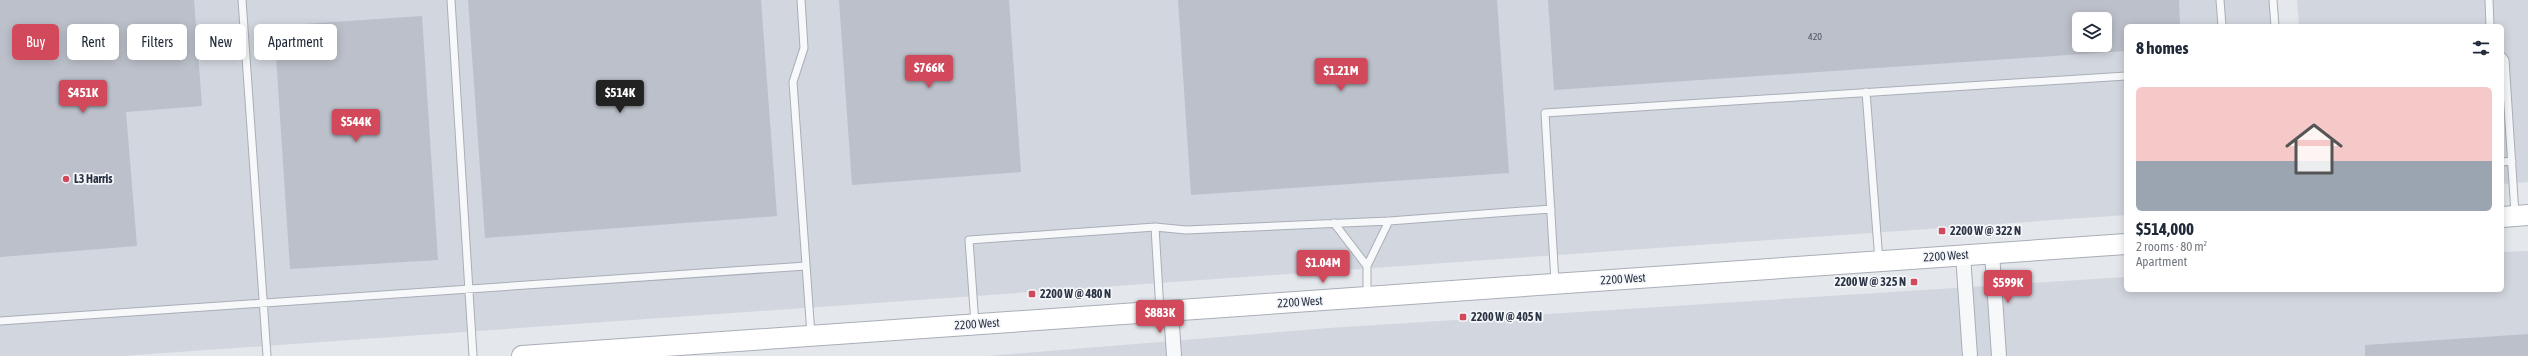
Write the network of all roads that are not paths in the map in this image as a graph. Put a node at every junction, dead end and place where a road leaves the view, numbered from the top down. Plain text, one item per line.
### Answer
1 (242, 0) edge
2 (451, 0) edge
3 (801, 0) edge
4 (2220, 0) edge
5 (2273, 0) edge
6 (2489, 0) edge
7 (2222, 24) edge
8 (2275, 24) edge
9 (2490, 24) edge
10 (2504, 59) edge
11 (2124, 76) edge
12 (1866, 92) junction
13 (2512, 161) junction
14 (2504, 162) edge
15 (1551, 209) junction
16 (2515, 216) edge
17 (1389, 221) junction
18 (1334, 223) junction
19 (1155, 227) junction
20 (2124, 244) edge
21 (1992, 253) junction
22 (1963, 255) junction
23 (1879, 261) junction
24 (806, 266) junction
25 (1367, 266) junction
26 (1556, 284) junction
27 (469, 289) junction
28 (1367, 297) junction
29 (263, 304) junction
30 (1166, 311) junction
31 (0, 321) edge
32 (975, 324) junction
33 (811, 336) junction
34 (653, 351) edge
35 (267, 356) edge
36 (473, 356) edge
37 (522, 356) edge
38 (1174, 356) edge
39 (1970, 356) edge
40 (1999, 356) edge

1 - 29 lane
2 - 27 lane
3 - 24 lane
4 - 7 lane
5 - 8 lane
6 - 9 lane
10 - 13 lane
11 - 12 lane
12 - 15 lane
12 - 23 lane
13 - 14 lane
13 - 16 lane
15 - 17 lane
15 - 26 lane
17 - 18 lane
17 - 25 lane
18 - 19 lane
18 - 25 lane
19 - 30 lane
19 - 32 lane
20 - 21 street, 2200 West
21 - 22 street, 2200 West
21 - 40 street
22 - 23 street, 2200 West
22 - 39 street
23 - 26 street, 2200 West
24 - 27 lane
24 - 33 lane
25 - 28 lane
26 - 28 street, 2200 West
27 - 29 lane
27 - 36 lane
28 - 30 street, 2200 West
29 - 31 lane
29 - 35 lane
30 - 32 street, 2200 West
30 - 38 street
32 - 33 street, 2200 West
33 - 34 street, 2200 West
34 - 37 street, 2200 West

